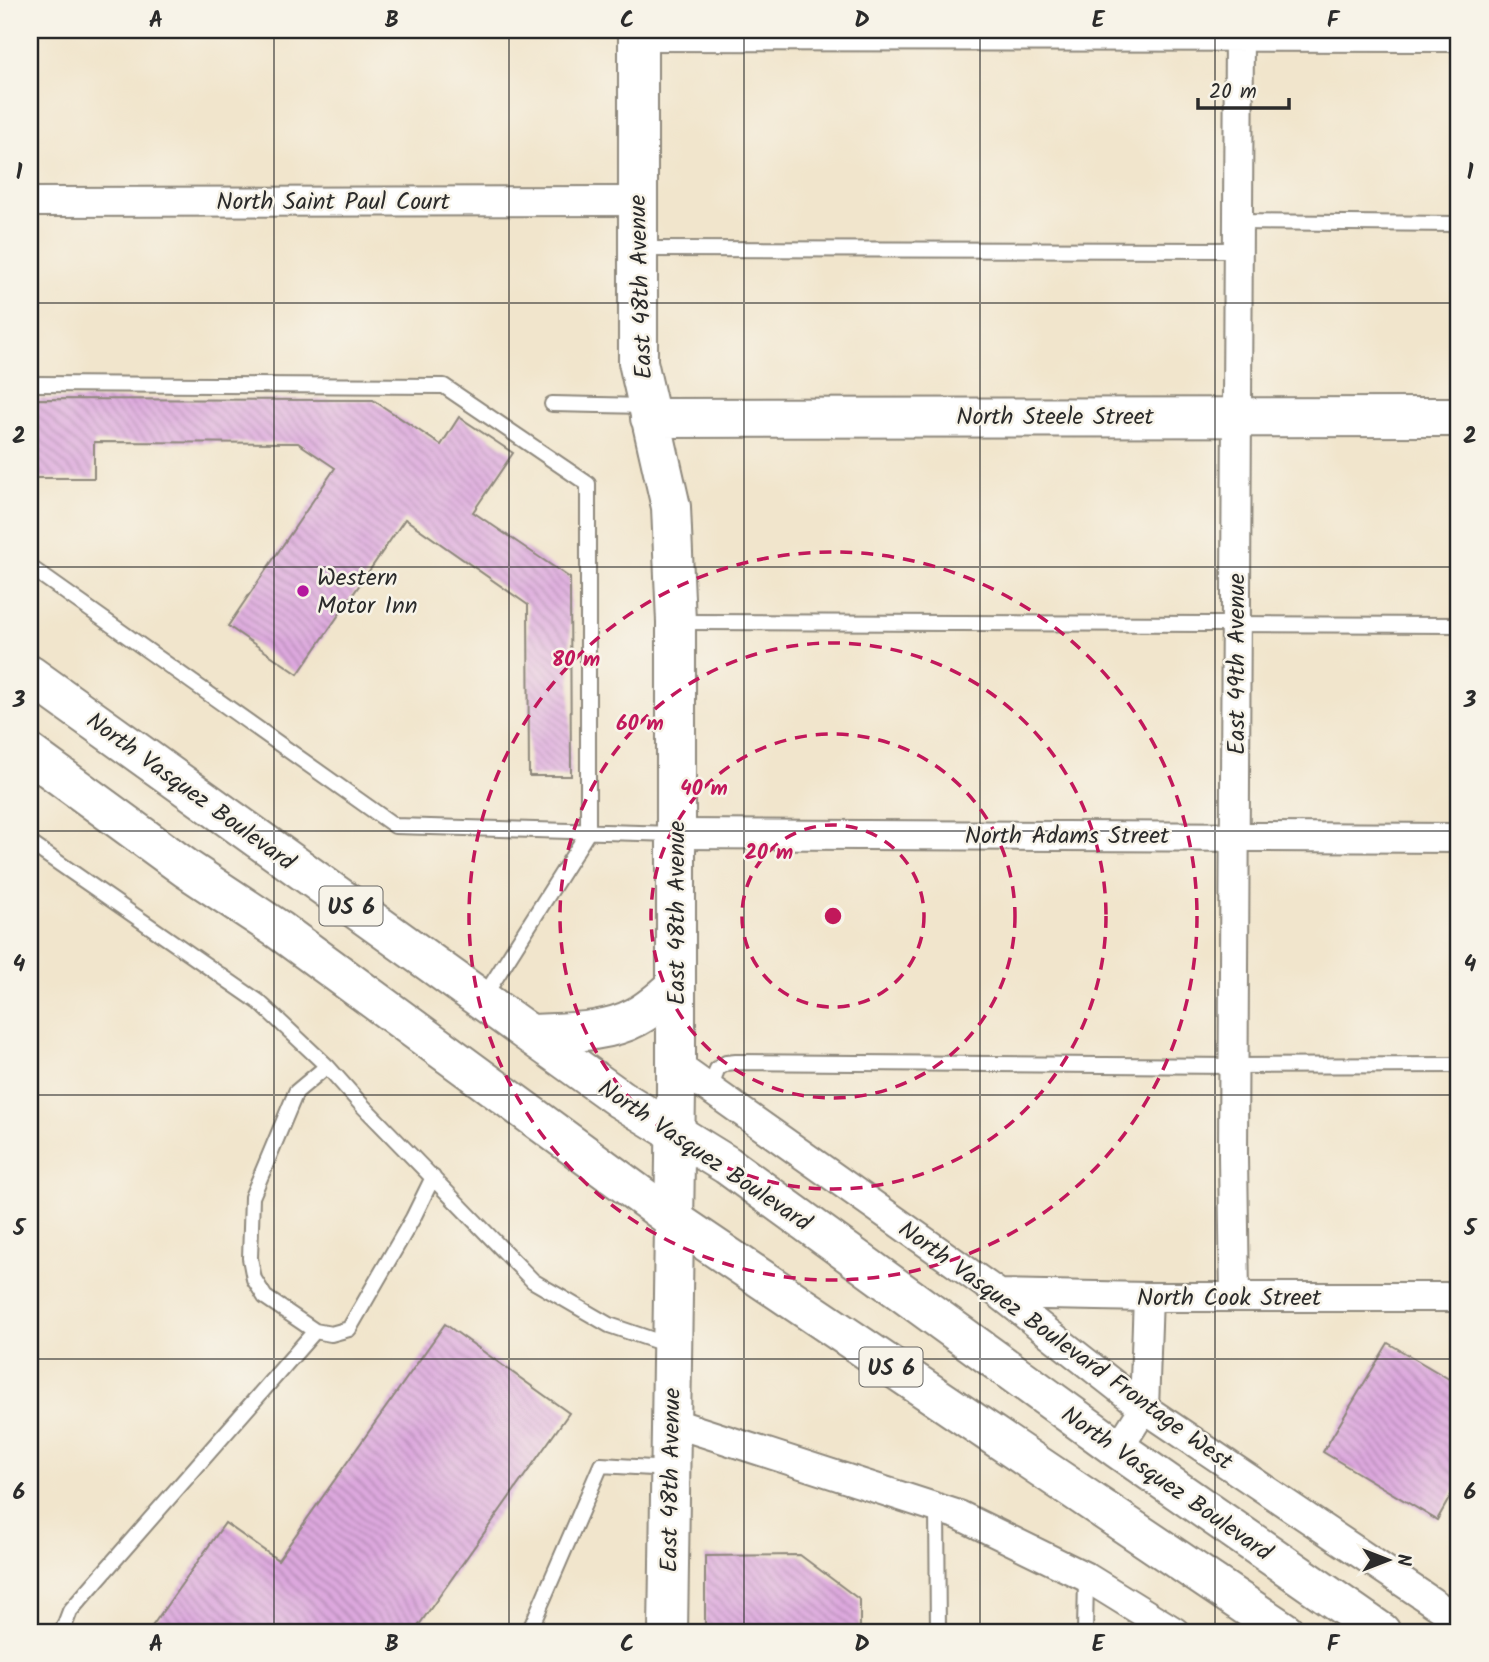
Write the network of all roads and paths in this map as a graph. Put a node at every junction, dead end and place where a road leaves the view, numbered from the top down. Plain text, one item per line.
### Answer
1 (638, 33) edge
2 (1239, 34) edge
3 (1459, 37) edge
4 (637, 201) junction
5 (30, 202) edge
6 (1238, 222) junction
7 (1459, 223) edge
8 (637, 249) junction
9 (1238, 250) junction
10 (30, 384) edge
11 (552, 404) dead end
12 (649, 412) junction
13 (1237, 416) junction
14 (1459, 417) edge
15 (30, 567) edge
16 (676, 622) junction
17 (1236, 623) junction
18 (1459, 625) edge
19 (30, 675) edge
20 (30, 754) edge
21 (588, 832) junction
22 (676, 834) junction
23 (1235, 835) junction
24 (1459, 838) edge
25 (30, 843) edge
26 (675, 987) junction
27 (482, 1000) junction
28 (530, 1034) junction
29 (676, 1065) junction
30 (1459, 1065) edge
31 (327, 1066) junction
32 (1233, 1066) junction
33 (711, 1090) junction
34 (675, 1132) junction
35 (433, 1177) junction
36 (674, 1220) junction
37 (999, 1294) junction
38 (1148, 1297) junction
39 (1235, 1297) junction
40 (1459, 1297) edge
41 (315, 1331) junction
42 (672, 1346) junction
43 (1144, 1408) junction
44 (671, 1422) junction
45 (1118, 1449) junction
46 (671, 1469) junction
47 (937, 1508) junction
48 (1086, 1577) junction
49 (1459, 1620) edge
50 (62, 1632) edge
51 (529, 1632) edge
52 (668, 1632) edge
53 (938, 1632) edge
54 (1085, 1632) edge
55 (1175, 1632) edge
56 (1285, 1632) edge
57 (1381, 1632) edge

1 - 2 street
1 - 4 main road, East 48th Avenue
2 - 3 street
2 - 6 street, East 49th Avenue
4 - 5 street, North Saint Paul Court
4 - 8 main road, East 48th Avenue
6 - 7 lane
6 - 9 street, East 49th Avenue
8 - 9 lane
8 - 12 main road, East 48th Avenue
9 - 13 street, East 49th Avenue
10 - 21 lane
11 - 12 lane
12 - 13 main road, North Steele Street
12 - 16 main road, East 48th Avenue
13 - 14 main road, North Steele Street
13 - 17 street, East 49th Avenue
15 - 21 lane
16 - 17 lane
16 - 22 main road, East 48th Avenue
17 - 18 lane
17 - 23 street, East 49th Avenue
19 - 27 main road, North Vasquez Boulevard / US 6
20 - 36 main road, US 6
21 - 22 lane
21 - 27 lane
22 - 23 street, North Adams Street
22 - 26 main road, East 48th Avenue
23 - 24 street, North Adams Street
23 - 32 street, East 49th Avenue
25 - 31 lane
26 - 28 main road
26 - 29 main road, East 48th Avenue
27 - 28 main road, North Vasquez Boulevard / US 6
28 - 34 main road, North Vasquez Boulevard / US 6
29 - 33 street, North Vasquez Boulevard Frontage West
29 - 34 main road, East 48th Avenue
30 - 32 lane
31 - 35 lane
31 - 41 lane
32 - 33 lane
32 - 39 street, East 49th Avenue
33 - 37 street, North Vasquez Boulevard Frontage West
34 - 36 main road, East 48th Avenue
34 - 45 main road, North Vasquez Boulevard / US 6
35 - 41 lane
35 - 42 lane
36 - 42 main road, East 48th Avenue
36 - 56 main road, US 6
37 - 38 street, North Cook Street
37 - 43 street, North Vasquez Boulevard Frontage West
38 - 39 street, North Cook Street
38 - 43 street
39 - 40 street, North Cook Street
41 - 50 lane
42 - 44 main road, East 48th Avenue
43 - 45 street
43 - 49 street, North Vasquez Boulevard Frontage West
44 - 46 main road, East 48th Avenue
44 - 47 street
45 - 57 main road, North Vasquez Boulevard / US 6
46 - 51 lane
46 - 52 main road, East 48th Avenue
47 - 48 street
47 - 53 lane
48 - 54 lane
48 - 55 street

